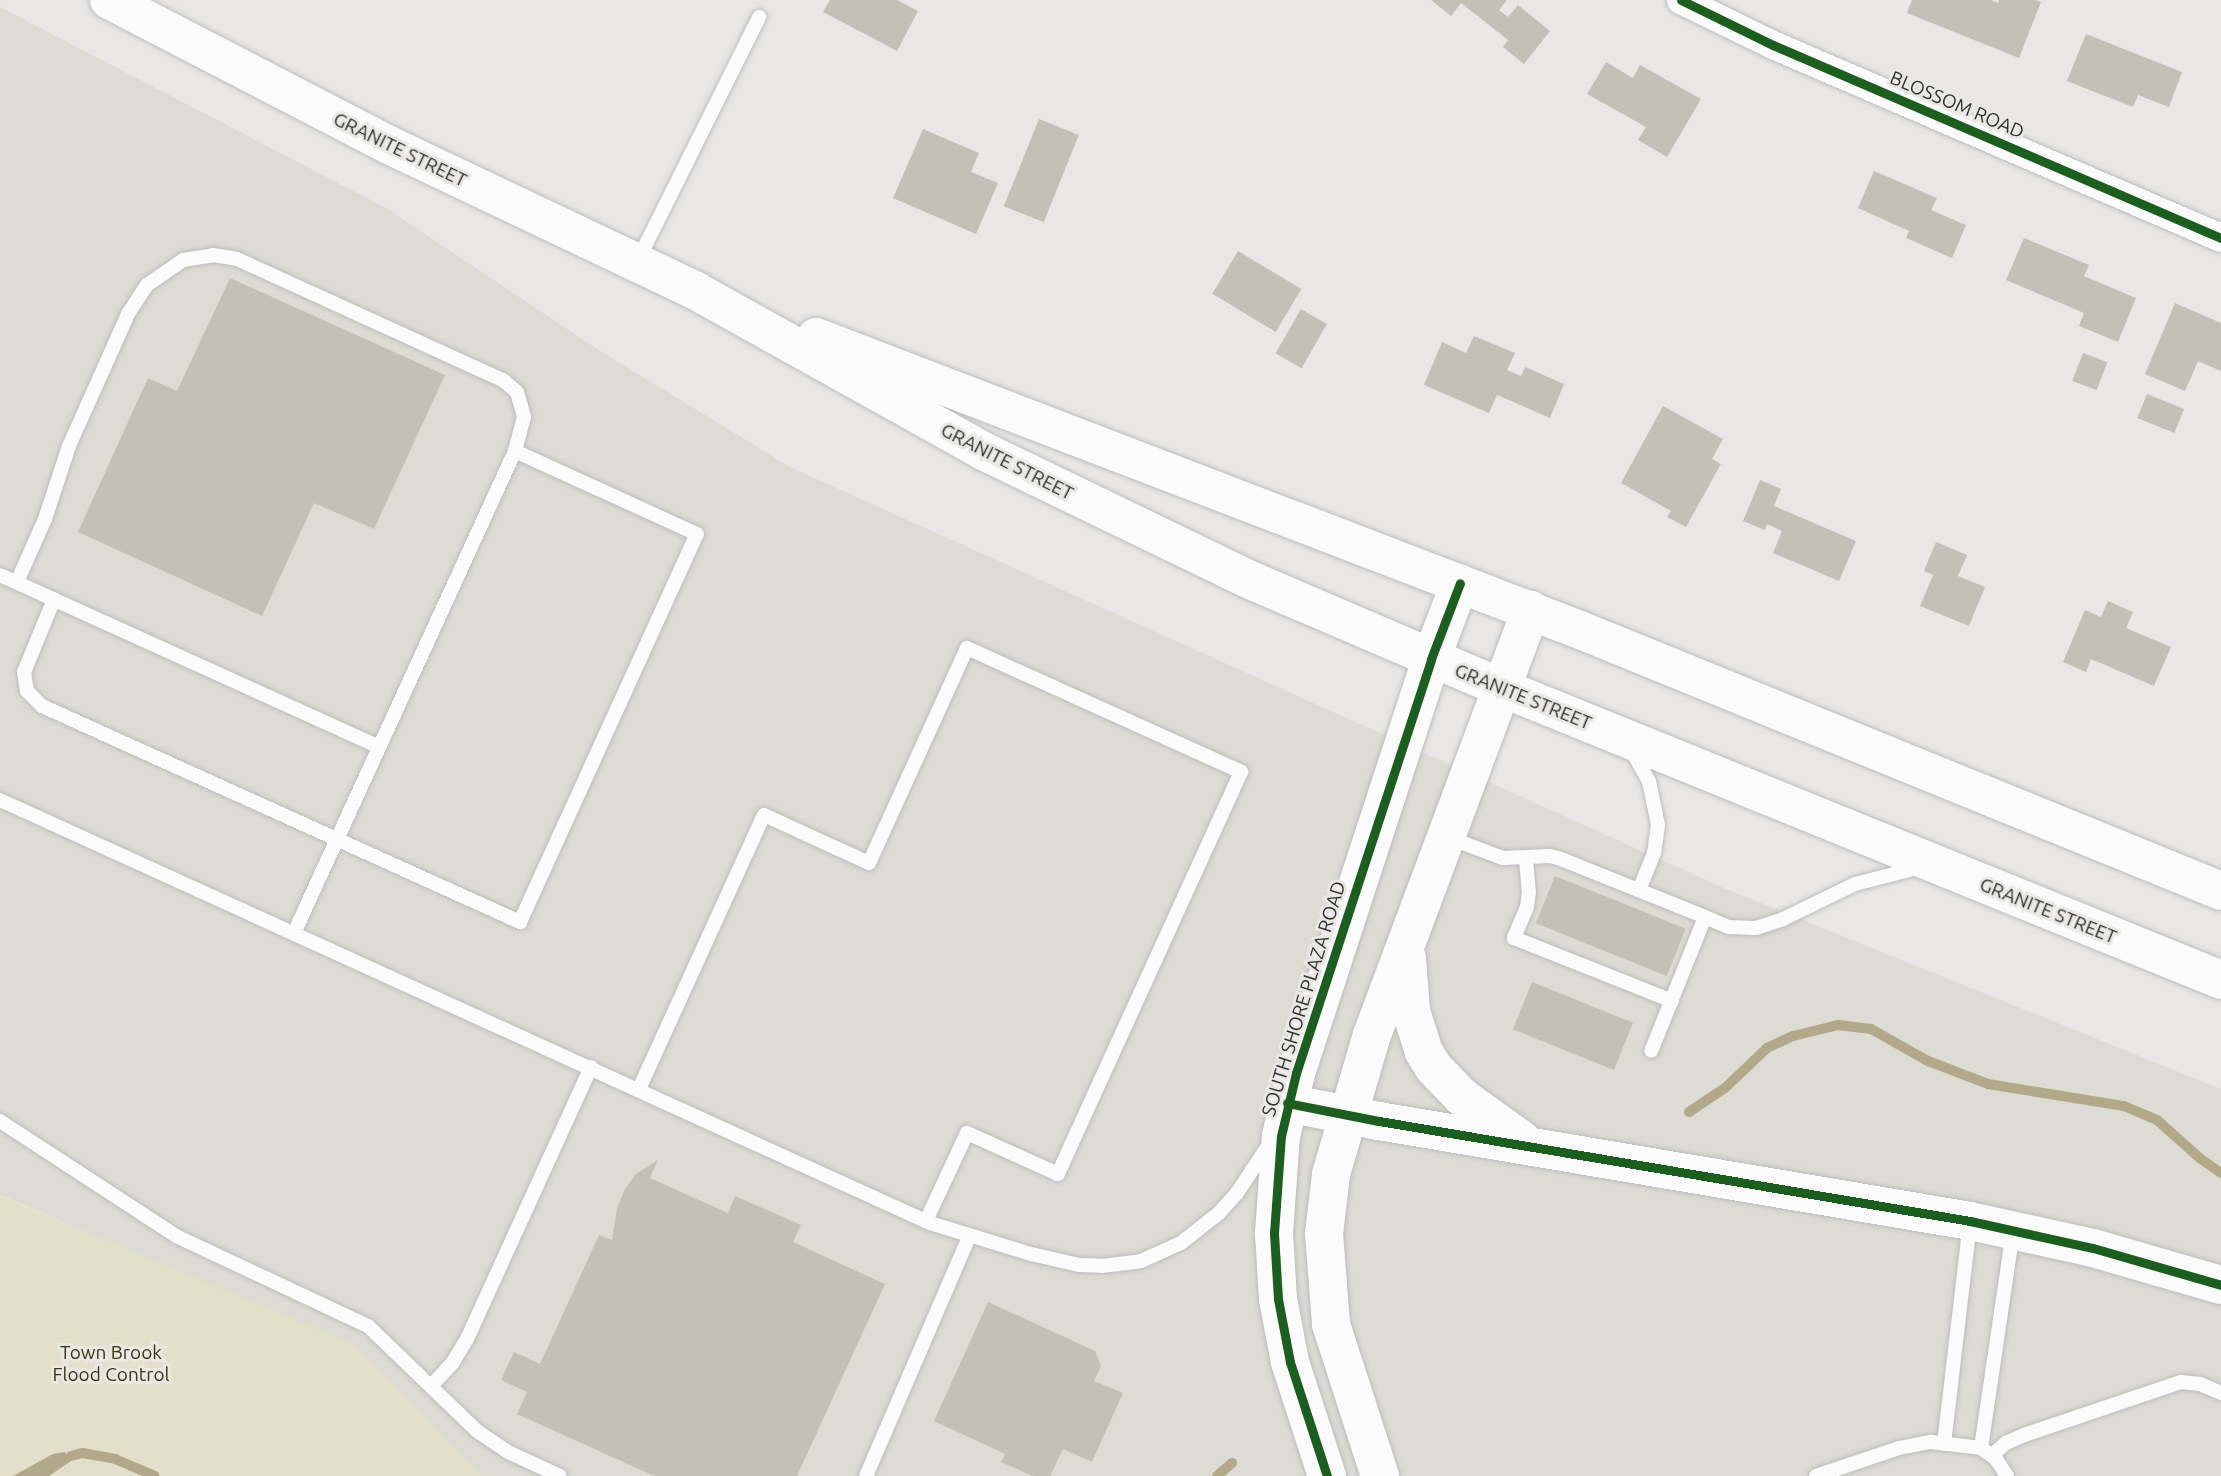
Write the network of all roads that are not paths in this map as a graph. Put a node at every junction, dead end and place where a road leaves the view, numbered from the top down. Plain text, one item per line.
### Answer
1 (1681, 0) edge
2 (126, 4) edge
3 (760, 17) dead end
4 (2221, 238) edge
5 (636, 263) junction
6 (696, 291) junction
7 (515, 451) junction
8 (0, 575) edge
9 (17, 582) junction
10 (1460, 583) junction
11 (54, 599) junction
12 (1531, 610) junction
13 (1431, 659) junction
14 (1502, 688) junction
15 (1621, 737) junction
16 (379, 747) junction
17 (0, 800) edge
18 (1446, 836) junction
19 (337, 839) junction
20 (1526, 859) junction
21 (1938, 867) junction
22 (1639, 890) junction
23 (2221, 891) edge
24 (1705, 917) junction
25 (294, 933) junction
26 (1409, 934) junction
27 (2221, 980) edge
28 (1671, 1001) junction
29 (1651, 1051) dead end
30 (591, 1067) junction
31 (639, 1089) junction
32 (1287, 1103) junction
33 (1346, 1115) junction
34 (0, 1121) edge
35 (1533, 1147) junction
36 (926, 1221) junction
37 (1970, 1221) junction
38 (2013, 1229) junction
39 (970, 1236) junction
40 (2221, 1285) edge
41 (431, 1386) junction
42 (2221, 1393) edge
43 (1944, 1444) junction
44 (1987, 1451) junction
45 (560, 1476) edge
46 (866, 1476) edge
47 (1327, 1476) edge
48 (1380, 1476) edge
49 (1816, 1476) edge
50 (2007, 1476) edge

1 - 4 street, BLOSSOM ROAD
2 - 5 main road, GRANITE STREET
3 - 5 lane
5 - 6 main road, GRANITE STREET
6 - 10 main road, GRANITE STREET
6 - 13 main road, GRANITE STREET
7 - 9 lane
7 - 16 lane
7 - 19 lane
8 - 9 lane
9 - 11 lane
10 - 12 main road, GRANITE STREET
10 - 13 main road, SOUTH SHORE PLAZA ROAD
11 - 16 lane
11 - 19 lane
12 - 14 main road
12 - 23 main road, GRANITE STREET
13 - 14 main road, GRANITE STREET
13 - 32 main road, SOUTH SHORE PLAZA ROAD
14 - 15 main road, GRANITE STREET
14 - 18 main road
15 - 21 main road, GRANITE STREET
15 - 22 lane
16 - 19 lane
17 - 25 lane
18 - 20 lane
18 - 26 main road
19 - 25 lane
20 - 22 lane
20 - 28 lane
21 - 24 lane
21 - 27 main road, GRANITE STREET
22 - 24 lane
24 - 28 lane
25 - 30 lane
26 - 33 main road
26 - 35 main road
28 - 29 lane
30 - 31 lane
30 - 41 lane
31 - 36 lane
31 - 36 lane
32 - 33 main road
32 - 39 lane
32 - 47 main road, SOUTH SHORE PLAZA ROAD
33 - 35 main road
33 - 48 main road
34 - 41 lane
35 - 37 main road
36 - 39 lane
37 - 38 main road
37 - 43 lane
38 - 40 main road
38 - 44 lane
39 - 46 lane
41 - 45 lane
42 - 44 lane
43 - 44 lane
43 - 49 lane
44 - 50 lane

